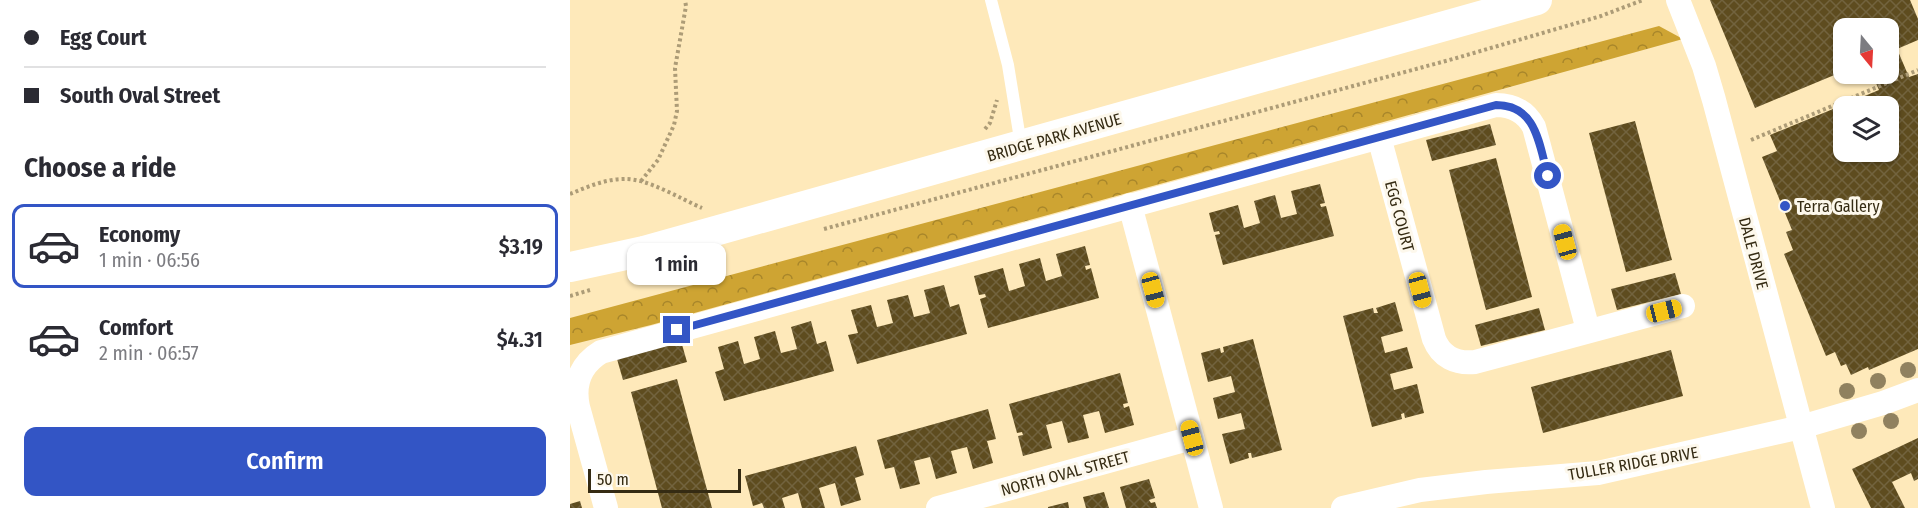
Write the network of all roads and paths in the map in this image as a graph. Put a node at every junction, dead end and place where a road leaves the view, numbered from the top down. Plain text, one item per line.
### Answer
1 (685, 0) edge
2 (991, 0) edge
3 (1537, 0) edge
4 (1643, 0) edge
5 (1678, 0) edge
6 (1918, 70) edge
7 (1010, 78) junction
8 (978, 136) dead end
9 (1379, 137) junction
10 (1751, 140) dead end
11 (1022, 146) junction
12 (641, 182) junction
13 (570, 194) edge
14 (1131, 205) junction
15 (704, 209) dead end
16 (823, 229) dead end
17 (570, 267) edge
18 (592, 290) dead end
19 (570, 296) edge
20 (1683, 306) dead end
21 (1588, 330) junction
22 (1918, 390) edge
23 (1801, 427) junction
24 (1192, 438) junction
25 (606, 508) edge
26 (938, 508) edge
27 (1211, 508) edge
28 (1342, 508) edge
29 (1823, 508) edge

1 - 12 path
2 - 7 lane
3 - 11 street, BRIDGE PARK AVENUE
4 - 16 path
5 - 23 street, DALE DRIVE
6 - 10 path
7 - 8 path
7 - 11 lane
9 - 14 street
9 - 21 street
9 - 21 street, EGG COURT
11 - 17 street, BRIDGE PARK AVENUE
12 - 13 path
12 - 15 path
14 - 24 street
14 - 25 street
18 - 19 path
20 - 21 street, EGG COURT
22 - 23 street, TULLER RIDGE DRIVE
23 - 28 street, TULLER RIDGE DRIVE
23 - 29 street, DALE DRIVE
24 - 26 street, NORTH OVAL STREET
24 - 27 street

